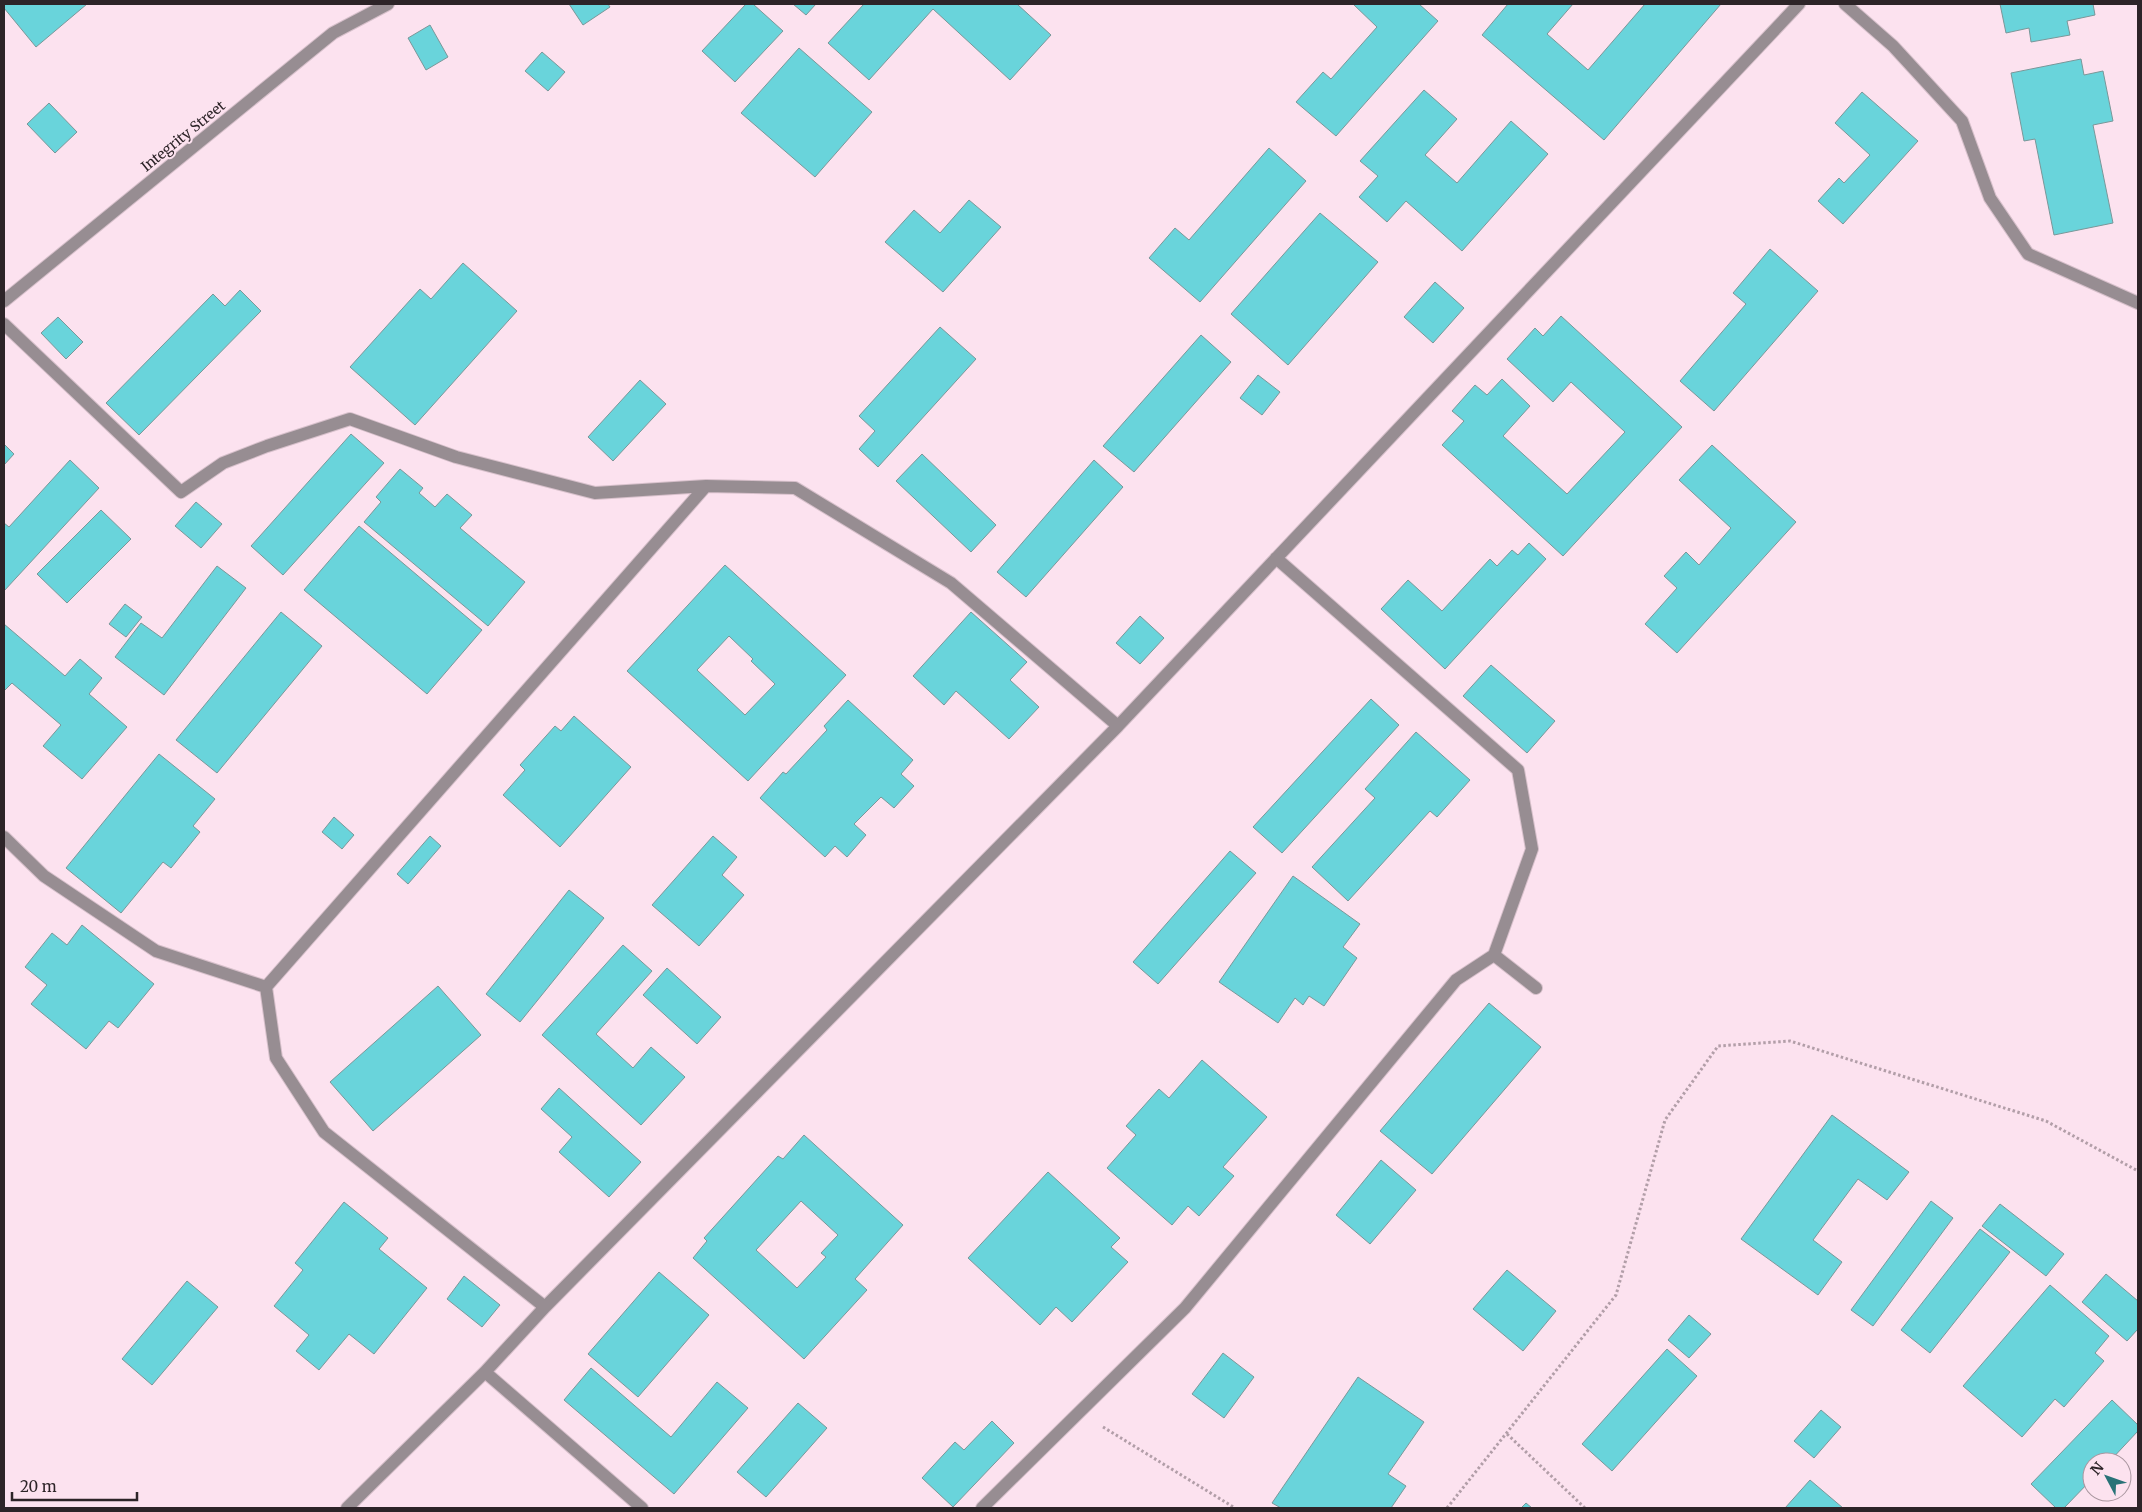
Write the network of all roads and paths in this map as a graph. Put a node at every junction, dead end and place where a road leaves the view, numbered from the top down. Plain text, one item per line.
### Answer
1 (388, 4) edge
2 (1799, 4) edge
3 (1845, 4) edge
4 (4, 301) edge
5 (2138, 304) edge
6 (4, 324) edge
7 (706, 486) junction
8 (1276, 558) junction
9 (1118, 726) junction
10 (4, 837) edge
11 (1494, 955) junction
12 (266, 987) junction
13 (1536, 988) dead end
14 (2138, 1171) edge
15 (545, 1307) junction
16 (485, 1372) junction
17 (1079, 1412) junction
18 (1507, 1434) junction
19 (347, 1508) edge
20 (642, 1508) edge
21 (982, 1508) edge
22 (1235, 1508) edge
23 (1446, 1508) edge
24 (1585, 1508) edge

1 - 4 street, Integrity Street
2 - 8 street
3 - 5 street
6 - 7 street
7 - 9 street
7 - 12 street
8 - 9 street
8 - 11 street
9 - 15 street
10 - 12 street
11 - 13 street
11 - 17 street
12 - 15 street
14 - 18 path
15 - 16 street
16 - 19 street
16 - 20 street
17 - 21 street
17 - 22 path
18 - 23 path
18 - 24 path

